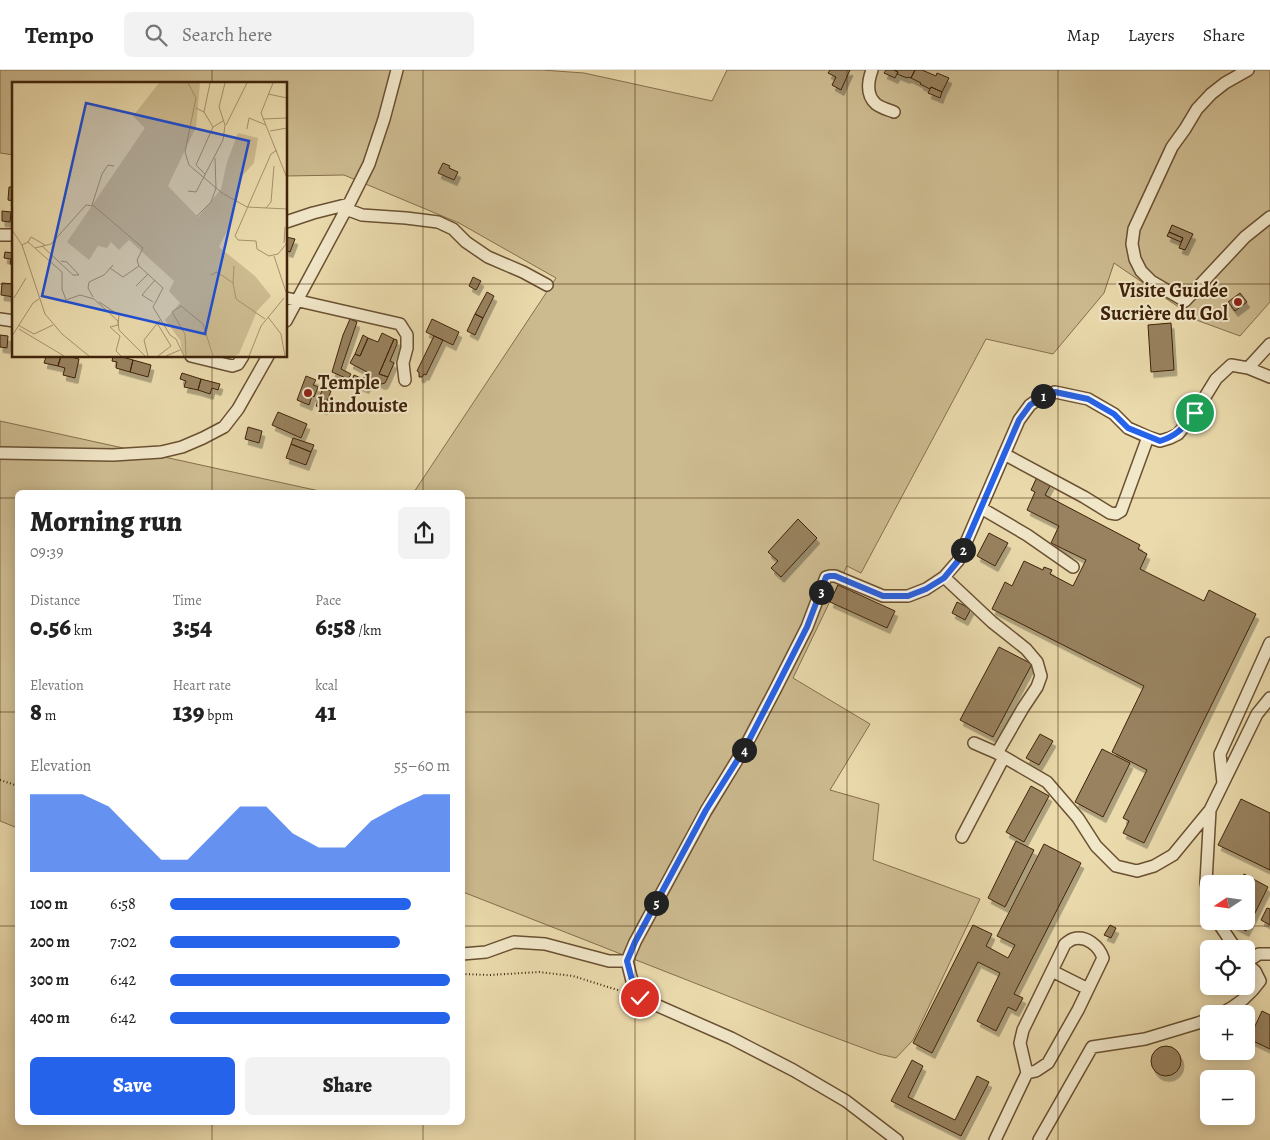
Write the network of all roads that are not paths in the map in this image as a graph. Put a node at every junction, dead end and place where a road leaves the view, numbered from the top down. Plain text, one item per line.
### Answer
1 (397, 70) edge
2 (872, 70) edge
3 (1248, 70) edge
4 (894, 112) dead end
5 (348, 206) junction
6 (1270, 217) edge
7 (288, 221) edge
8 (547, 285) dead end
9 (291, 300) edge
10 (288, 313) edge
11 (1270, 344) edge
12 (198, 358) edge
13 (242, 358) edge
14 (267, 358) edge
15 (1248, 368) junction
16 (1270, 377) edge
17 (405, 380) dead end
18 (1148, 437) junction
19 (0, 453) edge
20 (1004, 454) junction
21 (981, 508) junction
22 (1073, 567) dead end
23 (944, 578) junction
24 (1270, 643) edge
25 (1270, 698) edge
26 (974, 743) dead end
27 (1000, 755) junction
28 (1223, 784) junction
29 (1210, 810) junction
30 (962, 837) dead end
31 (1206, 875) edge
32 (465, 954) edge
33 (1270, 954) edge
34 (1255, 957) edge
35 (627, 961) junction
36 (1052, 970) junction
37 (1255, 971) edge
38 (1255, 988) edge
39 (1088, 989) junction
40 (1248, 995) edge
41 (1235, 1005) edge
42 (1200, 1023) edge
43 (1027, 1073) junction
44 (897, 1140) edge
45 (995, 1140) edge
46 (1039, 1140) edge

1 - 5 street
2 - 4 street
3 - 6 street
5 - 7 street
5 - 8 street
5 - 9 street
9 - 10 street
9 - 17 street
11 - 15 street
12 - 13 street
14 - 19 street
15 - 16 street
15 - 18 street
18 - 20 street
18 - 20 street
20 - 21 street
21 - 22 street
21 - 23 street
23 - 27 street
23 - 35 street
24 - 28 street
25 - 28 street
26 - 27 street
27 - 29 street
27 - 30 street
28 - 29 street
29 - 31 street
32 - 35 street
33 - 34 street
35 - 44 street
36 - 39 street
36 - 39 street
36 - 43 street
37 - 38 street
39 - 43 street
40 - 41 street
42 - 46 street
43 - 45 street

